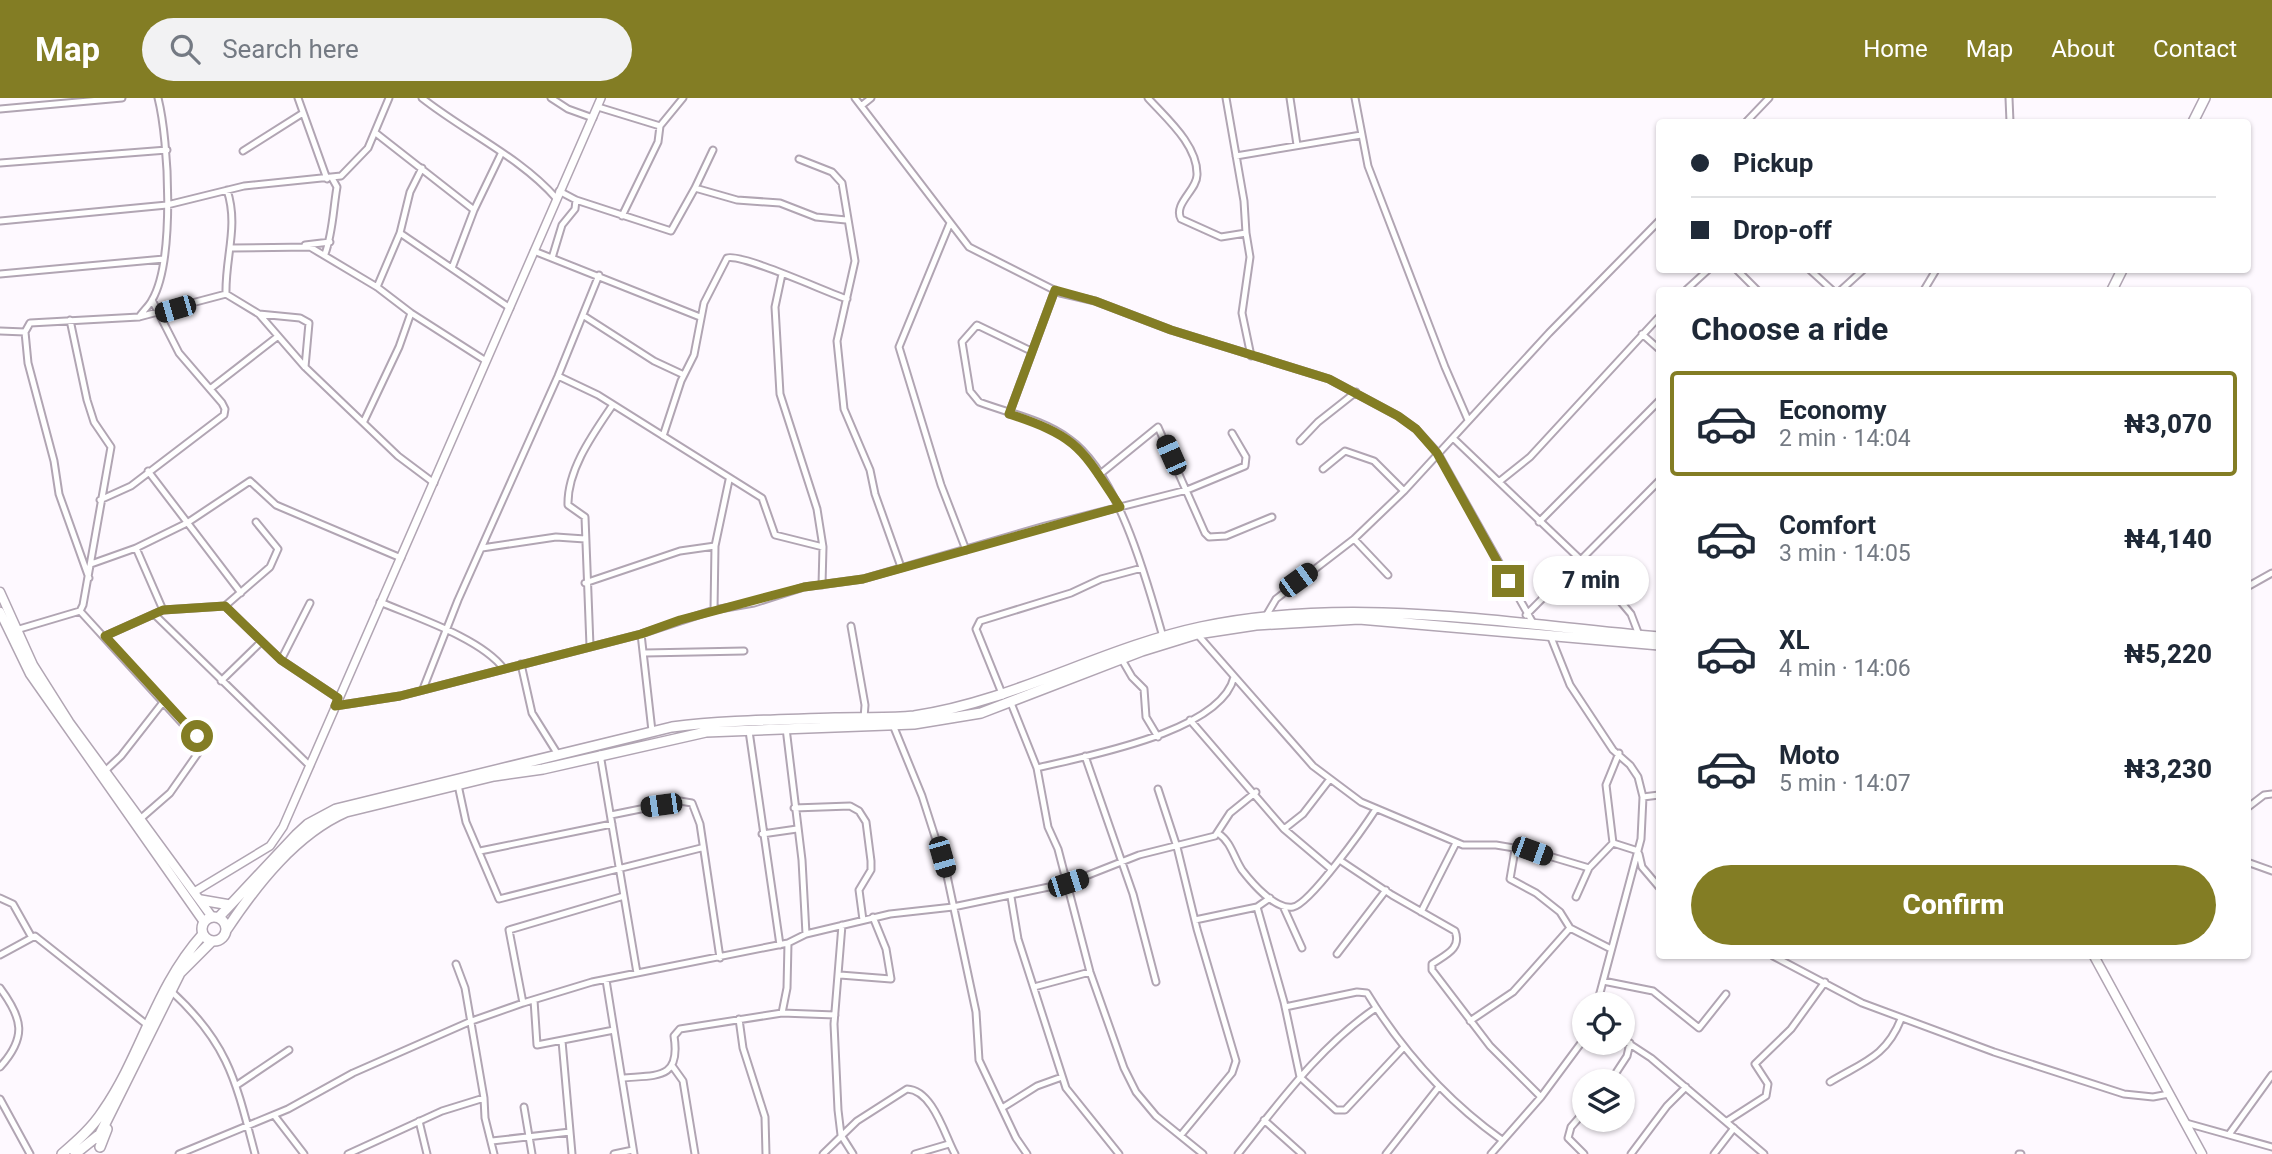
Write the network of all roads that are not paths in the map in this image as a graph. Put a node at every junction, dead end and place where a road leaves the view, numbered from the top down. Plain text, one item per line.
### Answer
1 (16, 98) edge
2 (122, 98) edge
3 (158, 98) edge
4 (298, 98) edge
5 (389, 98) edge
6 (422, 98) edge
7 (551, 98) edge
8 (601, 98) edge
9 (683, 98) edge
10 (855, 98) edge
11 (871, 98) edge
12 (1148, 98) edge
13 (1226, 98) edge
14 (1290, 98) edge
15 (1354, 98) edge
16 (1769, 98) edge
17 (2009, 98) edge
18 (2205, 98) edge
19 (108, 99) edge
20 (861, 106) junction
21 (598, 107) junction
22 (17, 108) junction
23 (0, 109) edge
24 (303, 113) junction
25 (593, 118) junction
26 (1749, 119) edge
27 (2010, 119) edge
28 (2194, 119) edge
29 (660, 126) junction
30 (377, 134) junction
31 (1361, 135) junction
32 (1297, 145) junction
33 (167, 150) junction
34 (713, 150) dead end
35 (243, 151) dead end
36 (501, 154) junction
37 (1236, 156) junction
38 (799, 159) dead end
39 (0, 163) edge
40 (422, 168) junction
41 (330, 179) junction
42 (695, 188) junction
43 (227, 190) junction
44 (557, 194) junction
45 (576, 200) junction
46 (167, 205) junction
47 (474, 210) junction
48 (622, 216) junction
49 (0, 220) edge
50 (846, 220) junction
51 (950, 223) junction
52 (1656, 224) edge
53 (400, 233) junction
54 (1246, 233) junction
55 (330, 242) junction
56 (299, 245) junction
57 (232, 248) junction
58 (534, 251) junction
59 (325, 254) junction
60 (552, 258) junction
61 (164, 259) junction
62 (452, 268) junction
63 (1705, 273) edge
64 (1740, 273) edge
65 (1813, 273) edge
66 (1860, 273) edge
67 (0, 274) edge
68 (782, 274) junction
69 (600, 275) junction
70 (377, 287) junction
71 (1689, 287) edge
72 (1753, 287) edge
73 (1829, 287) edge
74 (1844, 287) edge
75 (1055, 290) junction
76 (226, 294) junction
77 (847, 299) junction
78 (152, 300) junction
79 (510, 308) junction
80 (159, 313) junction
81 (411, 313) junction
82 (259, 314) junction
83 (584, 316) junction
84 (139, 317) junction
85 (700, 317) junction
86 (70, 320) junction
87 (1656, 320) edge
88 (0, 331) edge
89 (25, 332) junction
90 (1642, 334) junction
91 (277, 337) junction
92 (1656, 346) edge
93 (1031, 351) junction
94 (1251, 356) junction
95 (486, 361) junction
96 (305, 367) junction
97 (684, 374) junction
98 (558, 376) junction
99 (210, 389) junction
100 (1356, 392) junction
101 (1656, 404) edge
102 (612, 406) junction
103 (1009, 414) junction
104 (1468, 419) junction
105 (364, 421) junction
106 (1232, 433) dead end
107 (663, 436) junction
108 (1453, 438) junction
109 (1300, 441) dead end
110 (1437, 454) junction
111 (1323, 470) dead end
112 (148, 471) junction
113 (1099, 475) junction
114 (729, 480) junction
115 (1500, 481) junction
116 (435, 484) junction
117 (1656, 484) edge
118 (1187, 490) junction
119 (1404, 491) junction
120 (100, 499) junction
121 (1120, 507) junction
122 (1272, 517) dead end
123 (256, 522) dead end
124 (1539, 522) junction
125 (187, 523) junction
126 (585, 539) junction
127 (1354, 539) junction
128 (715, 546) junction
129 (823, 547) junction
130 (136, 548) junction
131 (482, 548) junction
132 (966, 550) junction
133 (401, 558) junction
134 (1578, 560) junction
135 (91, 564) junction
136 (901, 567) junction
137 (1142, 568) junction
138 (2272, 573) edge
139 (1388, 575) dead end
140 (89, 578) junction
141 (585, 583) junction
142 (822, 584) junction
143 (2251, 585) edge
144 (0, 592) edge
145 (240, 593) junction
146 (380, 602) junction
147 (310, 603) dead end
148 (225, 606) junction
149 (163, 610) junction
150 (714, 610) junction
151 (80, 611) junction
152 (0, 612) edge
153 (154, 614) junction
154 (1527, 615) junction
155 (1266, 616) junction
156 (851, 626) dead end
157 (1535, 626) junction
158 (445, 630) junction
159 (16, 631) junction
160 (641, 634) junction
161 (1197, 634) junction
162 (1550, 635) junction
163 (105, 636) junction
164 (1639, 636) junction
165 (1163, 637) junction
166 (1656, 637) edge
167 (261, 642) junction
168 (1656, 645) edge
169 (590, 646) junction
170 (744, 651) dead end
171 (645, 653) junction
172 (1121, 658) junction
173 (281, 660) junction
174 (521, 664) junction
175 (504, 668) junction
176 (1234, 677) junction
177 (221, 681) junction
178 (423, 689) junction
179 (1003, 696) junction
180 (164, 701) junction
181 (337, 702) junction
182 (1011, 703) junction
183 (864, 718) junction
184 (1190, 720) junction
185 (893, 725) junction
186 (786, 728) junction
187 (748, 731) junction
188 (652, 732) junction
189 (1158, 737) junction
190 (1619, 753) junction
191 (557, 754) junction
192 (600, 754) junction
193 (1085, 756) junction
194 (310, 766) junction
195 (1037, 768) junction
196 (105, 771) junction
197 (1329, 779) junction
198 (458, 785) junction
199 (1158, 789) dead end
200 (1256, 792) junction
201 (2272, 794) edge
202 (1656, 795) edge
203 (1643, 797) junction
204 (2251, 805) edge
205 (794, 808) junction
206 (1376, 809) junction
207 (611, 815) junction
208 (139, 820) junction
209 (612, 824) junction
210 (797, 829) junction
211 (1284, 829) junction
212 (762, 834) junction
213 (1219, 834) junction
214 (1456, 842) junction
215 (1613, 843) junction
216 (1177, 847) junction
217 (701, 848) junction
218 (1515, 850) junction
219 (1638, 851) junction
220 (480, 852) junction
221 (1342, 861) junction
222 (2251, 863) edge
223 (1122, 864) junction
224 (1330, 868) junction
225 (1589, 868) junction
226 (620, 870) junction
227 (2272, 871) edge
228 (1068, 883) junction
229 (1656, 883) edge
230 (1386, 890) junction
231 (194, 892) junction
232 (624, 896) junction
233 (1011, 897) junction
234 (1576, 897) dead end
235 (0, 898) edge
236 (1270, 898) junction
237 (201, 900) junction
238 (230, 905) junction
239 (1257, 906) junction
240 (1283, 906) junction
241 (953, 907) junction
242 (1421, 912) junction
243 (873, 917) junction
244 (212, 919) junction
245 (863, 920) junction
246 (1195, 920) junction
247 (842, 925) junction
248 (227, 929) junction
249 (1570, 929) junction
250 (203, 934) junction
251 (806, 934) junction
252 (31, 936) junction
253 (212, 941) junction
254 (788, 943) junction
255 (780, 945) junction
256 (1302, 947) dead end
257 (1611, 948) junction
258 (1337, 954) dead end
259 (0, 955) edge
260 (720, 958) junction
261 (1779, 959) edge
262 (2096, 959) edge
263 (456, 964) dead end
264 (1090, 972) junction
265 (637, 973) junction
266 (840, 975) junction
267 (606, 980) junction
268 (1603, 981) junction
269 (1156, 982) dead end
270 (1825, 982) junction
271 (1034, 987) junction
272 (0, 988) edge
273 (171, 991) junction
274 (1600, 992) edge
275 (1726, 994) dead end
276 (162, 999) junction
277 (534, 1000) junction
278 (523, 1003) junction
279 (1285, 1007) junction
280 (1376, 1008) junction
281 (782, 1013) junction
282 (835, 1015) junction
283 (739, 1019) junction
284 (1901, 1019) junction
285 (1470, 1021) junction
286 (469, 1022) junction
287 (146, 1024) junction
288 (614, 1030) junction
289 (562, 1041) junction
290 (1635, 1047) edge
291 (1403, 1048) junction
292 (289, 1051) dead end
293 (1572, 1055) edge
294 (673, 1067) junction
295 (0, 1068) edge
296 (2272, 1075) edge
297 (1062, 1077) junction
298 (1300, 1077) junction
299 (622, 1078) junction
300 (1830, 1082) dead end
301 (237, 1085) junction
302 (1686, 1087) junction
303 (1438, 1088) junction
304 (2170, 1093) junction
305 (1541, 1097) junction
306 (484, 1098) junction
307 (0, 1099) edge
308 (524, 1107) dead end
309 (1002, 1108) junction
310 (274, 1115) junction
311 (1264, 1120) junction
312 (419, 1121) junction
313 (1727, 1121) junction
314 (2186, 1123) junction
315 (249, 1124) junction
316 (1572, 1128) edge
317 (1734, 1128) junction
318 (87, 1130) junction
319 (570, 1132) junction
320 (2230, 1133) junction
321 (841, 1135) junction
322 (1181, 1136) junction
323 (529, 1137) junction
324 (1502, 1140) junction
325 (492, 1141) junction
326 (949, 1144) junction
327 (98, 1147) edge
328 (2272, 1147) edge
329 (633, 1152) edge
330 (1025, 1153) edge
331 (30, 1154) edge
332 (62, 1154) edge
333 (75, 1154) edge
334 (179, 1154) edge
335 (255, 1154) edge
336 (304, 1154) edge
337 (348, 1154) edge
338 (427, 1154) edge
339 (494, 1154) edge
340 (532, 1154) edge
341 (572, 1154) edge
342 (614, 1154) edge
343 (695, 1154) edge
344 (766, 1154) edge
345 (822, 1154) edge
346 (853, 1154) edge
347 (915, 1154) edge
348 (955, 1154) edge
349 (1119, 1154) edge
350 (1203, 1154) edge
351 (1238, 1154) edge
352 (1302, 1154) edge
353 (1386, 1154) edge
354 (1491, 1154) edge
355 (1584, 1154) edge
356 (1631, 1154) edge
357 (1714, 1154) edge
358 (1764, 1154) edge
359 (2202, 1154) edge

1 - 22 street
2 - 19 street
3 - 33 street
4 - 24 street
5 - 30 street
6 - 36 street
7 - 25 street
8 - 21 street
9 - 29 street
10 - 20 street
11 - 20 street
12 - 54 street
13 - 37 street
14 - 32 street
15 - 31 street
16 - 26 street
17 - 27 street
18 - 28 main road
19 - 22 street
20 - 51 street
21 - 25 street
21 - 29 street
22 - 23 street
24 - 35 street
24 - 41 street
25 - 44 street
29 - 48 street
30 - 40 street
30 - 41 street
31 - 32 street
31 - 104 street
32 - 37 street
33 - 39 street
33 - 46 street
34 - 42 street
36 - 44 street
36 - 47 street
37 - 54 street
38 - 50 street
40 - 47 street
40 - 53 street
41 - 43 street
41 - 55 street
42 - 48 street
42 - 50 street
43 - 46 street
43 - 57 street
44 - 45 street
44 - 58 street
45 - 48 street
45 - 60 street
46 - 49 street
46 - 61 street
47 - 62 street
50 - 77 street
51 - 75 street
51 - 132 street
52 - 104 street
53 - 62 street
53 - 70 street
54 - 94 street
55 - 56 street
55 - 59 street
56 - 57 street
56 - 59 street
57 - 76 street
58 - 60 street
58 - 79 street
59 - 70 street
60 - 69 street
61 - 67 street
61 - 78 street
62 - 79 street
63 - 71 street
64 - 72 street
65 - 73 street
66 - 74 street
68 - 77 street
68 - 85 street
68 - 129 street
69 - 83 street
69 - 85 street
70 - 81 street
75 - 93 street
75 - 94 street
76 - 80 street
76 - 82 street
77 - 136 street
78 - 80 street
78 - 84 street
79 - 95 street
80 - 84 street
80 - 99 street
81 - 95 street
81 - 105 street
82 - 91 street
82 - 96 street
83 - 97 street
83 - 98 street
84 - 86 street
85 - 97 street
86 - 89 street
86 - 120 street
87 - 90 street
88 - 89 street
89 - 140 street
90 - 92 street
90 - 115 street
91 - 96 street
91 - 99 street
93 - 103 street
93 - 103 street
94 - 100 street
95 - 116 street
96 - 105 street
97 - 107 street
98 - 102 street
98 - 131 street
99 - 112 street
100 - 109 street
100 - 110 street
101 - 124 street
102 - 107 street
102 - 126 street
103 - 113 street
104 - 108 street
105 - 116 street
106 - 118 street
107 - 114 street
108 - 110 street
108 - 115 street
110 - 119 street
110 - 154 street
111 - 119 street
112 - 120 street
112 - 125 street
113 - 118 street
113 - 121 street
114 - 128 street
114 - 129 street
115 - 124 street
116 - 133 street
117 - 134 street
118 - 121 street
118 - 122 street
119 - 127 street
120 - 135 street
121 - 132 street
121 - 137 street
123 - 145 street
124 - 134 street
125 - 130 street
125 - 133 street
125 - 145 street
126 - 131 street
126 - 141 street
127 - 139 street
127 - 155 street
128 - 141 street
128 - 150 street
129 - 142 street
130 - 135 street
130 - 149 street
131 - 158 street
132 - 136 street
133 - 146 street
134 - 154 street
134 - 164 street
135 - 140 street
136 - 142 street
137 - 165 street
137 - 179 street
138 - 143 street
140 - 151 street
141 - 169 street
142 - 150 street
144 - 159 main road
145 - 148 street
146 - 158 street
146 - 181 street
147 - 173 street
148 - 149 street
148 - 167 street
149 - 153 street
150 - 160 street
151 - 159 street
151 - 163 street
152 - 244 main road
153 - 163 street
153 - 177 street
154 - 157 street
155 - 157 main road
155 - 165 main road
156 - 183 street
157 - 164 main road
158 - 175 street
158 - 178 street
159 - 196 main road
160 - 169 street
160 - 171 street
161 - 162 main road
161 - 172 main road
161 - 176 street
162 - 168 main road
162 - 190 street
163 - 180 street
164 - 166 main road
165 - 179 main road
167 - 173 street
167 - 177 street
169 - 174 street
170 - 171 street
171 - 188 street
172 - 182 main road
172 - 189 street
173 - 181 street
174 - 175 street
174 - 191 street
175 - 178 street
176 - 184 street
176 - 197 street
177 - 194 street
178 - 181 street
179 - 183 main road
180 - 196 street
180 - 208 street
181 - 194 street
182 - 185 main road
182 - 195 street
183 - 188 main road
184 - 189 street
184 - 200 street
185 - 186 main road
185 - 241 street
186 - 187 main road
186 - 205 street
187 - 192 main road
187 - 212 street
188 - 191 main road
189 - 193 street
190 - 203 street
190 - 215 street
191 - 238 main road
192 - 198 main road
192 - 207 street
193 - 195 street
193 - 223 street
194 - 231 street
195 - 228 street
196 - 208 main road
197 - 206 street
197 - 211 street
198 - 220 street
198 - 248 main road
199 - 216 street
200 - 211 street
200 - 213 street
201 - 204 street
202 - 203 street
203 - 219 street
205 - 210 street
205 - 245 street
206 - 214 street
206 - 221 street
207 - 209 street
207 - 217 street
208 - 231 main road
209 - 220 street
209 - 226 street
210 - 212 street
210 - 251 street
211 - 224 street
212 - 255 street
213 - 216 street
213 - 236 street
214 - 218 street
214 - 242 street
215 - 219 street
215 - 225 street
216 - 223 street
216 - 246 street
217 - 226 street
217 - 260 street
218 - 225 street
218 - 249 street
219 - 229 street
219 - 257 street
220 - 226 street
221 - 224 street
221 - 230 street
222 - 227 street
223 - 228 street
223 - 269 street
224 - 240 street
225 - 234 street
226 - 232 street
228 - 233 street
228 - 264 street
230 - 242 street
230 - 258 street
231 - 237 main road
232 - 265 street
232 - 278 street
233 - 241 street
233 - 271 street
235 - 252 street
236 - 239 street
236 - 240 street
237 - 238 main road
237 - 244 main road
238 - 244 main road
239 - 246 street
239 - 279 street
240 - 256 street
241 - 243 street
241 - 309 street
242 - 285 street
243 - 245 street
243 - 266 street
244 - 248 main road
244 - 250 main road
245 - 247 street
246 - 322 street
247 - 251 street
247 - 266 street
248 - 253 main road
249 - 257 street
249 - 285 street
250 - 253 main road
250 - 276 main road
251 - 254 street
252 - 259 street
252 - 287 street
253 - 273 main road
254 - 255 street
254 - 281 street
255 - 260 street
257 - 268 street
260 - 265 street
261 - 270 street
262 - 304 main road
263 - 286 street
264 - 271 street
264 - 322 street
265 - 267 street
266 - 282 street
267 - 277 street
267 - 288 street
268 - 274 street
268 - 275 street
270 - 284 street
270 - 313 street
271 - 297 street
272 - 295 street
273 - 276 main road
273 - 301 street
276 - 287 main road
276 - 327 main road
277 - 278 street
277 - 289 street
278 - 286 street
279 - 280 street
279 - 298 street
280 - 291 street
280 - 298 street
281 - 282 street
281 - 283 street
282 - 321 street
283 - 294 street
283 - 344 street
284 - 300 street
284 - 304 street
285 - 305 street
286 - 306 street
286 - 310 street
287 - 318 main road
288 - 289 street
288 - 299 street
289 - 319 street
290 - 302 street
291 - 298 street
291 - 303 street
292 - 301 street
293 - 305 street
294 - 299 street
294 - 343 street
296 - 320 street
297 - 309 street
297 - 349 street
298 - 311 street
299 - 329 street
301 - 315 street
302 - 313 street
302 - 356 street
303 - 324 street
303 - 353 street
304 - 314 main road
305 - 324 street
306 - 312 street
306 - 325 street
307 - 331 street
308 - 323 street
309 - 330 street
310 - 315 street
310 - 336 street
311 - 351 street
311 - 352 street
312 - 337 street
312 - 338 street
313 - 317 street
314 - 320 street
314 - 359 main road
315 - 334 street
315 - 335 street
316 - 355 street
317 - 357 street
317 - 358 street
318 - 327 street
318 - 332 main road
319 - 323 street
319 - 341 street
320 - 328 street
321 - 326 street
321 - 345 street
321 - 346 street
322 - 350 street
323 - 325 street
323 - 340 street
324 - 354 street
325 - 339 street
326 - 347 street
326 - 348 street
327 - 333 main road
329 - 342 street

